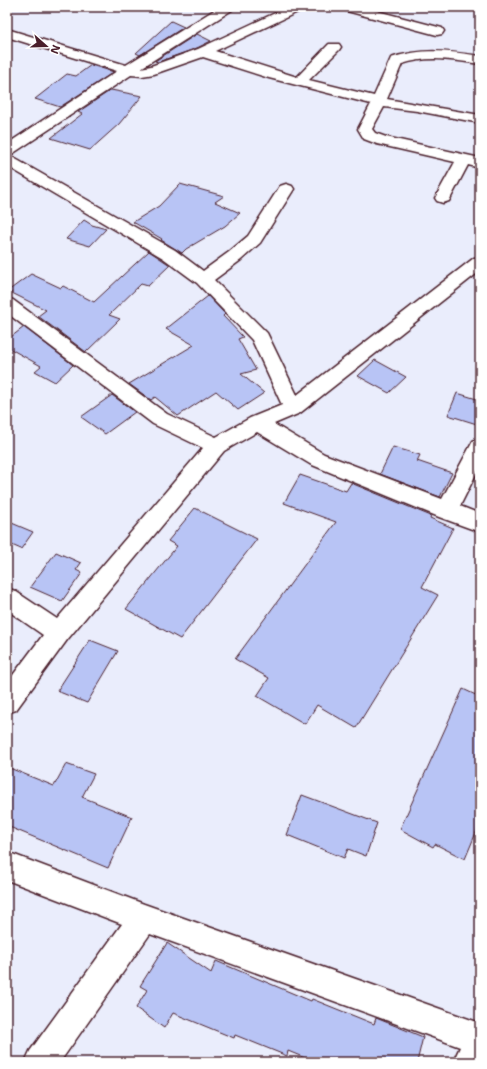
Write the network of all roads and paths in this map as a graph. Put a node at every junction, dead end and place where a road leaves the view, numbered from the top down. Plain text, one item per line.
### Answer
1 (228, 7) edge
2 (298, 7) edge
3 (347, 7) edge
4 (437, 31) dead end
5 (7, 33) edge
6 (334, 47) dead end
7 (202, 52) junction
8 (480, 60) edge
9 (128, 70) junction
10 (299, 82) junction
11 (379, 102) junction
12 (480, 119) edge
13 (7, 151) edge
14 (464, 158) junction
15 (7, 160) edge
16 (480, 163) edge
17 (286, 189) dead end
18 (443, 198) dead end
19 (478, 266) edge
20 (203, 279) junction
21 (7, 304) edge
22 (293, 408) junction
23 (257, 423) junction
24 (217, 446) junction
25 (480, 446) edge
26 (447, 511) junction
27 (480, 523) edge
28 (7, 598) edge
29 (59, 633) junction
30 (7, 702) edge
31 (7, 866) edge
32 (144, 918) junction
33 (476, 1046) edge
34 (41, 1062) edge

1 - 9 street
2 - 7 street
3 - 4 street
5 - 9 street
6 - 10 street
7 - 9 street
7 - 10 street
8 - 11 street
9 - 13 street
10 - 11 street
11 - 12 street
11 - 14 street
14 - 16 street
14 - 18 street
15 - 20 street
17 - 20 street
19 - 22 street
20 - 22 street
21 - 24 street
22 - 23 street
23 - 24 street
23 - 26 street
24 - 29 street
25 - 26 street
26 - 27 street
28 - 29 street
29 - 30 street
31 - 32 street
32 - 33 street
32 - 34 street

